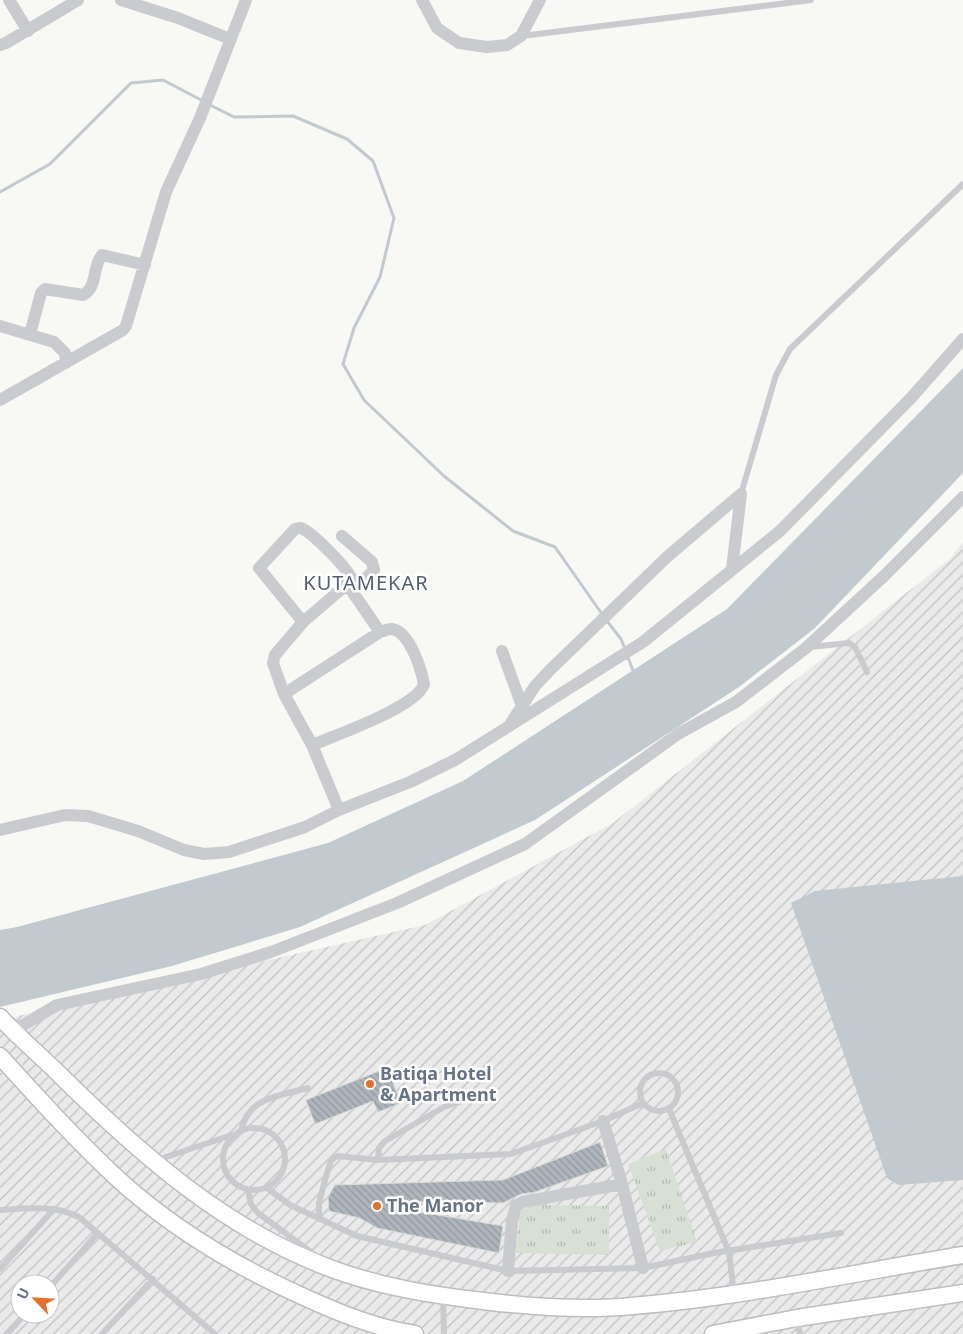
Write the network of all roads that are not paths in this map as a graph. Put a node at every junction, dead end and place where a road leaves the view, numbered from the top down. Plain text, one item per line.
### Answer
1 (10, 0) edge
2 (78, 0) edge
3 (122, 0) edge
4 (246, 0) edge
5 (540, 0) edge
6 (811, 0) edge
7 (422, 1) edge
8 (28, 31) junction
9 (522, 36) junction
10 (230, 39) junction
11 (0, 45) edge
12 (963, 184) edge
13 (145, 265) junction
14 (0, 326) edge
15 (30, 334) junction
16 (963, 339) edge
17 (66, 363) junction
18 (0, 400) edge
19 (741, 494) junction
20 (963, 497) edge
21 (342, 536) dead end
22 (732, 570) junction
23 (350, 582) junction
24 (303, 622) junction
25 (380, 632) junction
26 (806, 648) junction
27 (502, 651) dead end
28 (867, 672) dead end
29 (284, 694) junction
30 (522, 706) junction
31 (508, 727) junction
32 (312, 745) junction
33 (339, 810) junction
34 (0, 830) edge
35 (0, 1017) edge
36 (13, 1031) junction
37 (0, 1056) edge
38 (308, 1088) dead end
39 (477, 1096) dead end
40 (643, 1104) junction
41 (669, 1109) junction
42 (603, 1121) junction
43 (241, 1131) junction
44 (232, 1135) junction
45 (378, 1160) junction
46 (153, 1162) junction
47 (622, 1184) junction
48 (267, 1188) junction
49 (248, 1190) junction
50 (54, 1209) junction
51 (0, 1210) edge
52 (319, 1218) junction
53 (98, 1233) junction
54 (841, 1233) dead end
55 (728, 1252) junction
56 (963, 1256) edge
57 (332, 1268) junction
58 (642, 1268) junction
59 (0, 1269) edge
60 (508, 1271) junction
61 (60, 1276) edge
62 (152, 1279) junction
63 (963, 1293) edge
64 (734, 1295) junction
65 (444, 1296) junction
66 (16, 1324) edge
67 (798, 1326) edge
68 (210, 1332) edge
69 (7, 1334) edge
70 (102, 1334) edge
71 (415, 1334) edge
72 (444, 1334) edge
73 (713, 1334) edge

1 - 8 street
2 - 8 street
3 - 10 street
4 - 10 street
5 - 9 street
6 - 9 lane
7 - 9 street
8 - 11 street
10 - 13 street
12 - 19 lane
13 - 15 street
13 - 17 street
14 - 15 street
15 - 17 street
16 - 22 street
17 - 18 street
19 - 22 street
19 - 30 street
20 - 26 street
21 - 23 street
22 - 31 street
23 - 24 street
23 - 24 street
23 - 25 street
24 - 29 street
25 - 29 street
25 - 32 street
26 - 28 lane
26 - 36 street
27 - 30 street
29 - 32 street
30 - 31 street
31 - 33 street
32 - 33 street
33 - 34 street
35 - 36 street
36 - 46 street
37 - 71 street
38 - 43 lane
39 - 45 lane
40 - 41 lane
40 - 41 lane
40 - 42 lane
41 - 55 lane
42 - 45 lane
42 - 47 street
43 - 44 lane
43 - 48 lane
44 - 46 lane
44 - 49 lane
45 - 52 lane
46 - 57 street
47 - 58 street
47 - 60 street
48 - 49 lane
48 - 52 lane
49 - 57 lane
50 - 51 lane
50 - 53 lane
50 - 59 lane
52 - 60 lane
53 - 61 lane
53 - 62 lane
54 - 55 lane
55 - 58 lane
55 - 64 lane
56 - 64 street
57 - 65 street
58 - 60 lane
62 - 68 lane
62 - 70 lane
63 - 67 street
64 - 65 street
65 - 72 lane
66 - 69 lane
67 - 73 street

